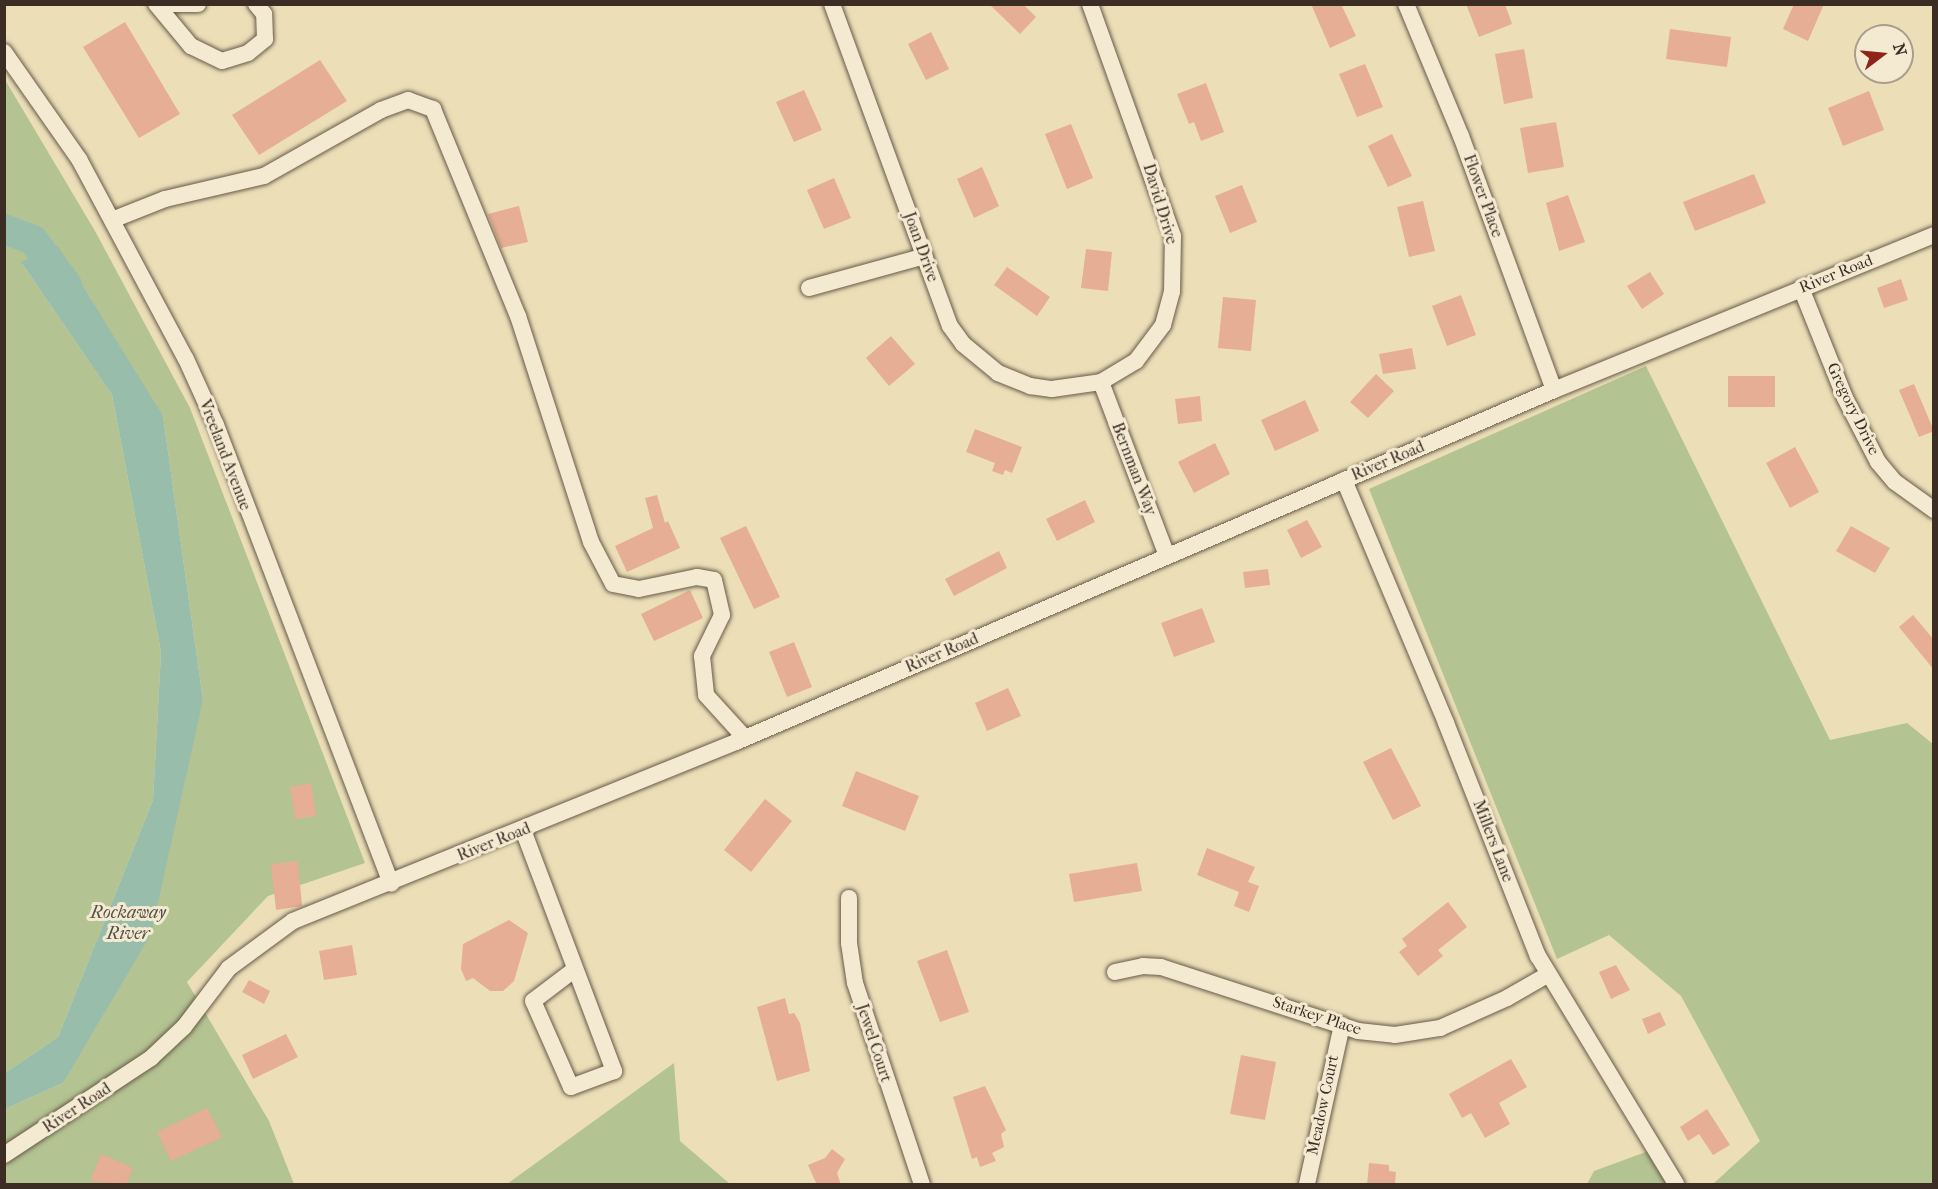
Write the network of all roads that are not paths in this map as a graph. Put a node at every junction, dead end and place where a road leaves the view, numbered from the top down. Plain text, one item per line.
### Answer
1 (156, 4) edge
2 (166, 4) edge
3 (198, 4) edge
4 (256, 4) edge
5 (832, 4) edge
6 (1090, 4) edge
7 (1406, 4) edge
8 (4, 52) edge
9 (112, 220) junction
10 (1934, 235) edge
11 (925, 256) junction
12 (809, 288) dead end
13 (1802, 288) junction
14 (1101, 382) junction
15 (1554, 390) junction
16 (1344, 480) junction
17 (1934, 510) edge
18 (1167, 556) junction
19 (745, 738) junction
20 (523, 830) junction
21 (391, 884) junction
22 (849, 898) dead end
23 (574, 970) junction
24 (1115, 972) dead end
25 (1547, 975) junction
26 (1341, 1025) junction
27 (4, 1155) edge
28 (922, 1185) edge
29 (1307, 1185) edge
30 (1676, 1185) edge

1 - 4 street
2 - 3 street
5 - 11 street, Joan Drive
6 - 14 street, David Drive
7 - 15 street, Flower Place
8 - 9 street, Vreeland Avenue
9 - 19 street
9 - 21 street, Vreeland Avenue
10 - 13 street, River Road
11 - 12 street
11 - 14 street, Joan Drive
13 - 15 street, River Road
13 - 17 street, Gregory Drive
14 - 18 street, Bernman Way
15 - 16 street, River Road
16 - 18 street, River Road
16 - 25 street, Millers Lane
18 - 19 street, River Road
19 - 20 street, River Road
20 - 21 street, River Road
20 - 23 street
21 - 27 street, River Road
22 - 28 street, Jewel Court
23 - 23 street
24 - 26 street, Starkey Place
25 - 26 street, Starkey Place
25 - 30 street, Millers Lane
26 - 29 street, Meadow Court

